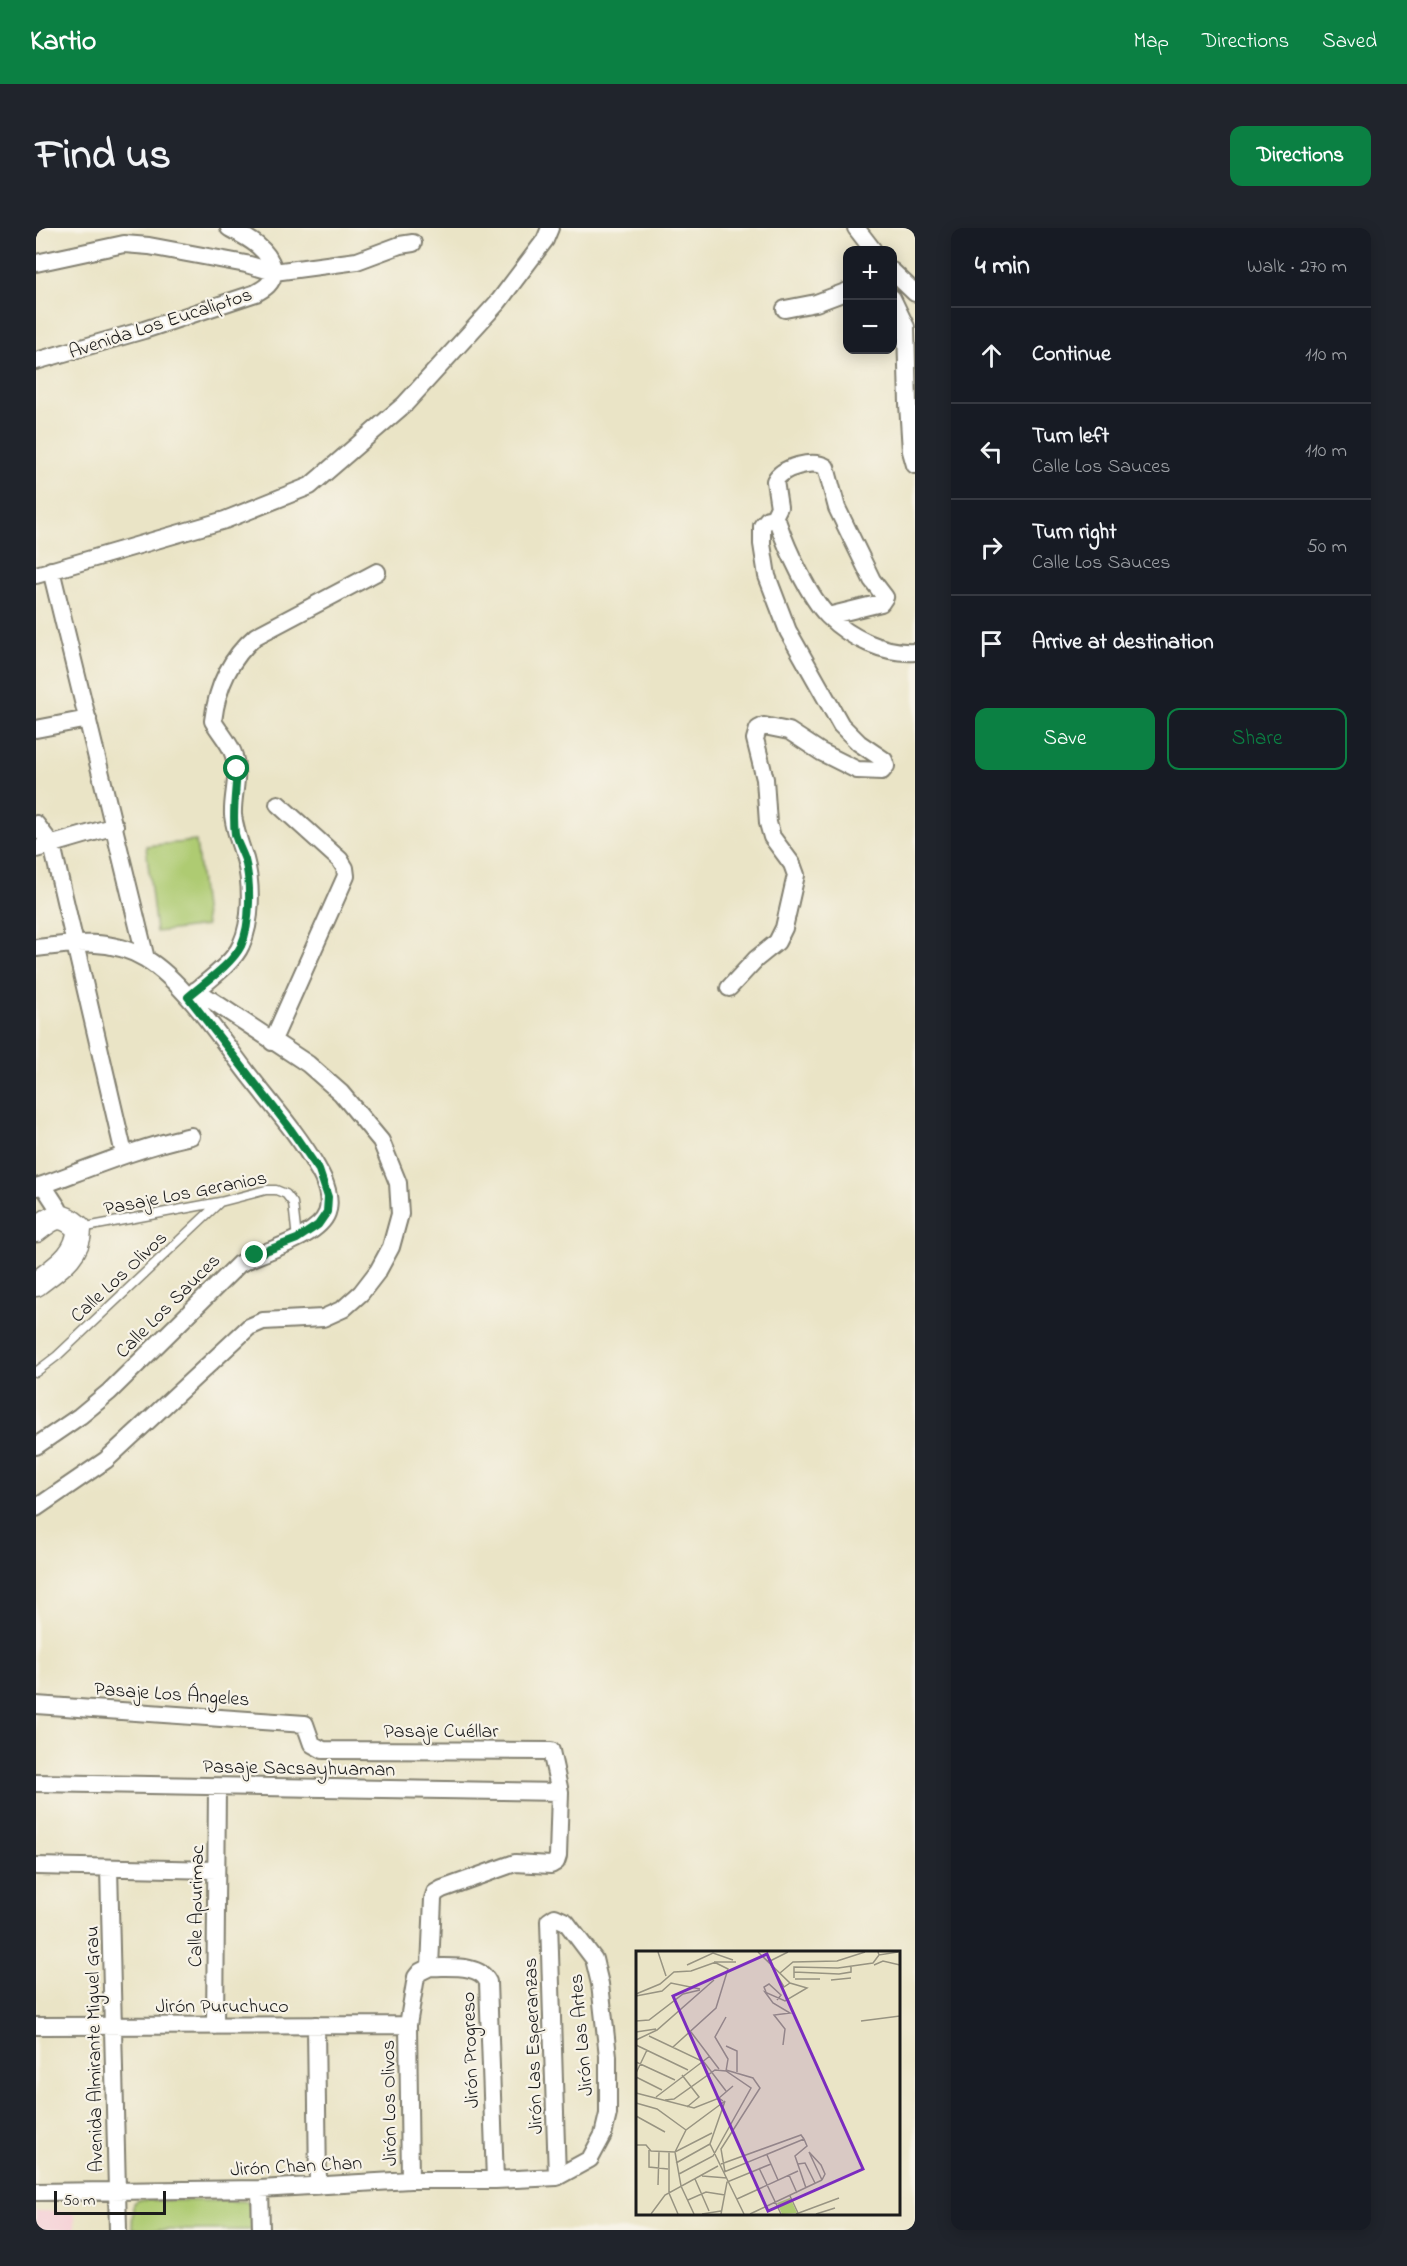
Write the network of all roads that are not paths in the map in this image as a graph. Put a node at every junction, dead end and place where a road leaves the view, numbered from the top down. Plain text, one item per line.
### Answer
1 (229, 228) edge
2 (550, 228) edge
3 (855, 228) edge
4 (413, 243) dead end
5 (870, 246) edge
6 (36, 263) edge
7 (274, 272) junction
8 (897, 282) edge
9 (914, 291) edge
10 (843, 293) edge
11 (893, 300) edge
12 (784, 309) dead end
13 (36, 361) edge
14 (915, 465) edge
15 (773, 519) junction
16 (44, 572) edge
17 (376, 572) dead end
18 (828, 616) junction
19 (915, 652) edge
20 (88, 719) junction
21 (36, 729) edge
22 (278, 804) dead end
23 (36, 824) edge
24 (115, 826) junction
25 (44, 847) edge
26 (76, 942) junction
27 (36, 948) edge
28 (146, 958) junction
29 (729, 988) dead end
30 (192, 994) junction
31 (272, 1042) junction
32 (191, 1136) dead end
33 (124, 1154) junction
34 (40, 1186) edge
35 (220, 1202) junction
36 (70, 1222) junction
37 (36, 1230) edge
38 (297, 1239) junction
39 (36, 1284) edge
40 (36, 1372) edge
41 (36, 1446) edge
42 (36, 1508) edge
43 (36, 1705) edge
44 (305, 1724) joint
45 (36, 1783) edge
46 (217, 1787) junction
47 (560, 1792) junction
48 (36, 1866) edge
49 (109, 1868) junction
50 (216, 1870) junction
51 (555, 1917) joint
52 (430, 1967) junction
53 (215, 2025) junction
54 (316, 2025) junction
55 (408, 2025) junction
56 (36, 2026) edge
57 (113, 2026) junction
58 (557, 2177) junction
59 (410, 2180) junction
60 (495, 2180) junction
61 (318, 2186) junction
62 (260, 2188) junction
63 (36, 2192) edge
64 (117, 2192) junction
65 (118, 2230) edge
66 (261, 2230) edge

1 - 7 street
2 - 16 street
3 - 5 street
4 - 7 street, Avenida Los Eucaliptos
6 - 7 street
7 - 13 street, Avenida Los Eucaliptos
8 - 9 street
10 - 12 street
11 - 14 street
15 - 18 street
15 - 18 street
15 - 29 street
16 - 20 street
17 - 30 street
18 - 19 street
20 - 21 street
20 - 24 street
22 - 31 street
23 - 25 street
24 - 25 street
24 - 28 street
25 - 26 street
26 - 27 street
26 - 28 street
26 - 33 street
28 - 30 street
30 - 31 street
30 - 38 street, Calle Los Sauces
31 - 42 street
32 - 33 street
33 - 34 street
34 - 36 street
35 - 36 lane, Pasaje Los Geranios
35 - 38 lane, Pasaje Los Geranios
35 - 40 lane, Calle Los Olivos
36 - 37 street
36 - 39 street
38 - 41 street, Calle Los Sauces
43 - 44 street, Pasaje Los Ángeles
44 - 47 street, Pasaje Cuéllar
45 - 46 street, Pasaje Sacsayhuaman
46 - 47 street, Pasaje Sacsayhuaman
46 - 50 street, Calle Apurimac
47 - 52 street
48 - 49 street
49 - 50 street
49 - 57 street, Avenida Almirante Miguel Grau
50 - 53 street, Calle Apurimac
51 - 58 street, Jirón Las Esperanzas
51 - 58 street, Jirón Las Artes
52 - 55 street, Jirón Los Olivos
52 - 60 street, Jirón Progreso
53 - 54 street, Jirón Puruchuco
53 - 57 street, Jirón Puruchuco
54 - 55 street, Jirón Puruchuco
54 - 61 street
55 - 59 street, Jirón Los Olivos
56 - 57 street, Jirón Puruchuco
57 - 64 street, Avenida Almirante Miguel Grau
58 - 60 street, Jirón Chan Chan
59 - 60 street, Jirón Chan Chan
59 - 61 street, Jirón Chan Chan
61 - 62 street, Jirón Chan Chan
62 - 64 street, Jirón Chan Chan
62 - 66 street
63 - 64 street, Jirón Chan Chan
64 - 65 street, Avenida Almirante Miguel Grau

